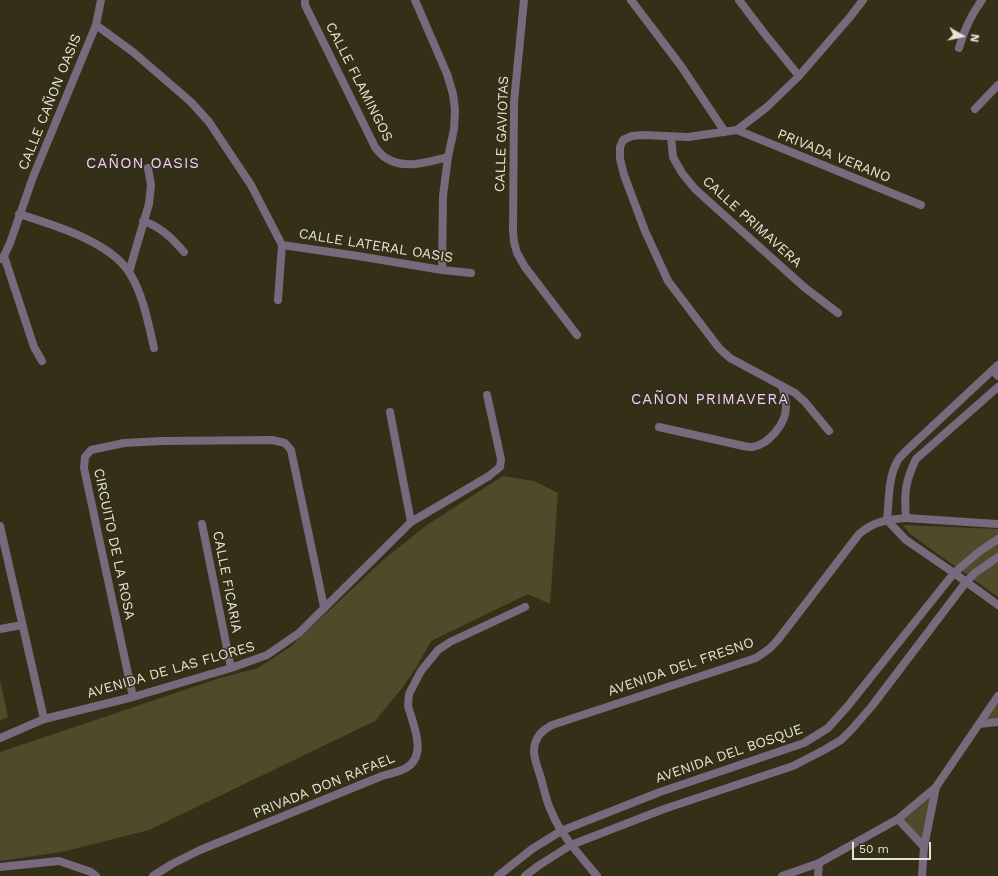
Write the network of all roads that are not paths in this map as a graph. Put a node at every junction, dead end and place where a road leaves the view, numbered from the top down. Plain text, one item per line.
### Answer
1 (101, 0) edge
2 (305, 0) edge
3 (415, 0) edge
4 (524, 0) edge
5 (631, 0) edge
6 (739, 0) edge
7 (863, 0) edge
8 (982, 0) edge
9 (96, 25) junction
10 (958, 48) dead end
11 (799, 76) junction
12 (998, 85) edge
13 (975, 109) dead end
14 (737, 130) junction
15 (725, 132) junction
16 (671, 137) junction
17 (448, 157) junction
18 (148, 168) dead end
19 (921, 205) dead end
20 (19, 214) junction
21 (143, 221) junction
22 (282, 245) junction
23 (184, 252) dead end
24 (2, 258) edge
25 (442, 270) junction
26 (129, 272) junction
27 (471, 273) dead end
28 (278, 300) dead end
29 (838, 313) dead end
30 (577, 334) dead end
31 (154, 348) dead end
32 (42, 361) dead end
33 (996, 371) edge
34 (782, 386) junction
35 (998, 387) edge
36 (487, 395) dead end
37 (390, 412) dead end
38 (659, 427) dead end
39 (829, 430) dead end
40 (906, 518) junction
41 (887, 520) junction
42 (411, 522) junction
43 (202, 524) dead end
44 (998, 524) edge
45 (0, 526) edge
46 (998, 539) edge
47 (2, 544) edge
48 (998, 557) edge
49 (954, 573) junction
50 (966, 582) junction
51 (998, 605) edge
52 (324, 607) junction
53 (525, 608) dead end
54 (22, 624) junction
55 (0, 629) edge
56 (231, 668) junction
57 (998, 696) edge
58 (133, 697) junction
59 (44, 719) junction
60 (998, 722) edge
61 (979, 724) junction
62 (0, 738) edge
63 (936, 787) junction
64 (898, 820) junction
65 (561, 831) junction
66 (572, 845) junction
67 (924, 847) junction
68 (819, 863) junction
69 (0, 866) edge
70 (96, 876) edge
71 (153, 876) edge
72 (498, 876) edge
73 (525, 876) edge
74 (597, 876) edge
75 (782, 876) edge
76 (818, 876) edge
77 (922, 876) edge

1 - 9 street, CALLE CAÑON OASIS
2 - 17 street, CALLE FLAMINGOS
3 - 17 street
4 - 30 street, CALLE GAVIOTAS
5 - 15 street
6 - 11 street
7 - 11 street
8 - 10 street
9 - 20 street, CALLE CAÑON OASIS
9 - 22 street, CALLE LATERAL OASIS
11 - 14 street
12 - 13 street
14 - 15 street
14 - 19 street, PRIVADA VERANO
15 - 16 street
16 - 29 street, CALLE PRIMAVERA
16 - 34 street
17 - 25 street
18 - 21 street
20 - 24 street
20 - 26 street
21 - 23 street
21 - 26 street
22 - 25 street, CALLE LATERAL OASIS
22 - 28 street
24 - 32 street
25 - 27 street, CALLE LATERAL OASIS
26 - 31 street
33 - 41 street
34 - 38 street
34 - 39 street
35 - 40 street
36 - 42 street, AVENIDA DE LAS FLORES
37 - 42 street
40 - 41 street, AVENIDA DEL FRESNO
40 - 44 street, AVENIDA DEL FRESNO
41 - 49 street
41 - 65 street, AVENIDA DEL FRESNO
42 - 52 street, AVENIDA DE LAS FLORES
43 - 56 street, CALLE FICARIA
45 - 47 street
46 - 49 street, AVENIDA DEL BOSQUE
47 - 54 street
48 - 50 street, AVENIDA DEL BOSQUE
49 - 50 street
49 - 65 street, AVENIDA DEL BOSQUE
50 - 51 street
50 - 66 street, AVENIDA DEL BOSQUE
52 - 56 street, AVENIDA DE LAS FLORES
52 - 58 street, CIRCUITO DE LA ROSA
53 - 71 street, PRIVADA DON RAFAEL
54 - 55 street
54 - 59 street
56 - 58 street, AVENIDA DE LAS FLORES
57 - 61 street
58 - 59 street, AVENIDA DE LAS FLORES
59 - 62 street, AVENIDA DE LAS FLORES
60 - 61 street
61 - 63 street
63 - 64 street
63 - 67 street
64 - 67 street
64 - 68 street
65 - 66 street, AVENIDA DEL FRESNO
65 - 72 street, AVENIDA DEL BOSQUE
66 - 73 street, AVENIDA DEL BOSQUE
66 - 74 street, AVENIDA DEL FRESNO
67 - 77 street
68 - 75 street
68 - 76 street
69 - 70 street

